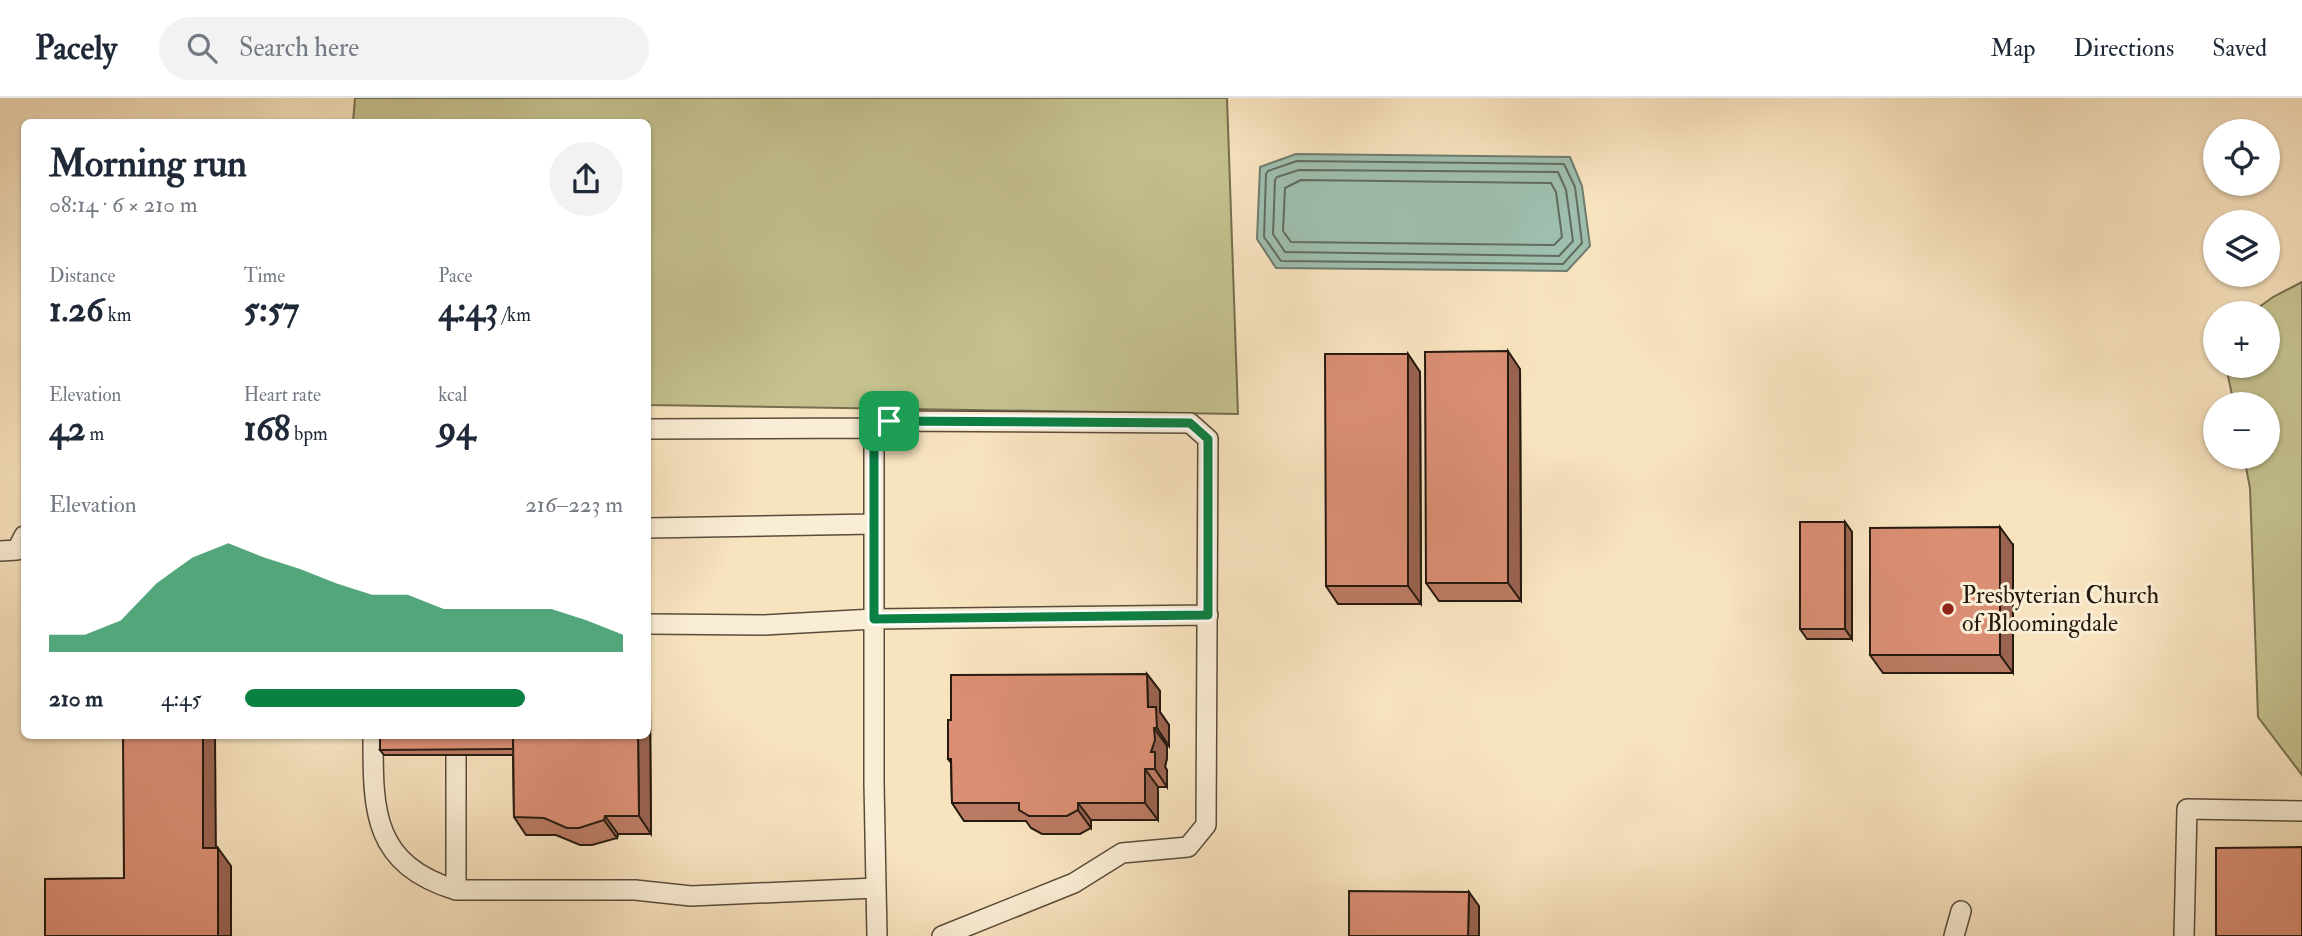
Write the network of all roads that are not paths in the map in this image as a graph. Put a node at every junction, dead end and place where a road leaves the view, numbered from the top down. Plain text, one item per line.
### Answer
1 (874, 428) junction
2 (651, 429) edge
3 (874, 524) junction
4 (651, 528) edge
5 (21, 543) edge
6 (0, 551) edge
7 (1208, 615) junction
8 (874, 619) junction
9 (651, 624) edge
10 (373, 739) edge
11 (456, 739) edge
12 (2302, 811) edge
13 (876, 888) junction
14 (456, 890) junction
15 (1961, 911) dead end
16 (877, 936) edge
17 (942, 936) edge
18 (1954, 936) edge
19 (2184, 936) edge

1 - 2 lane
1 - 3 lane
1 - 7 lane
3 - 4 lane
3 - 8 lane
5 - 6 lane
7 - 8 lane
7 - 17 lane
8 - 9 lane
8 - 13 lane
10 - 14 lane
11 - 14 lane
12 - 19 lane
13 - 14 lane
13 - 16 lane
15 - 18 lane

